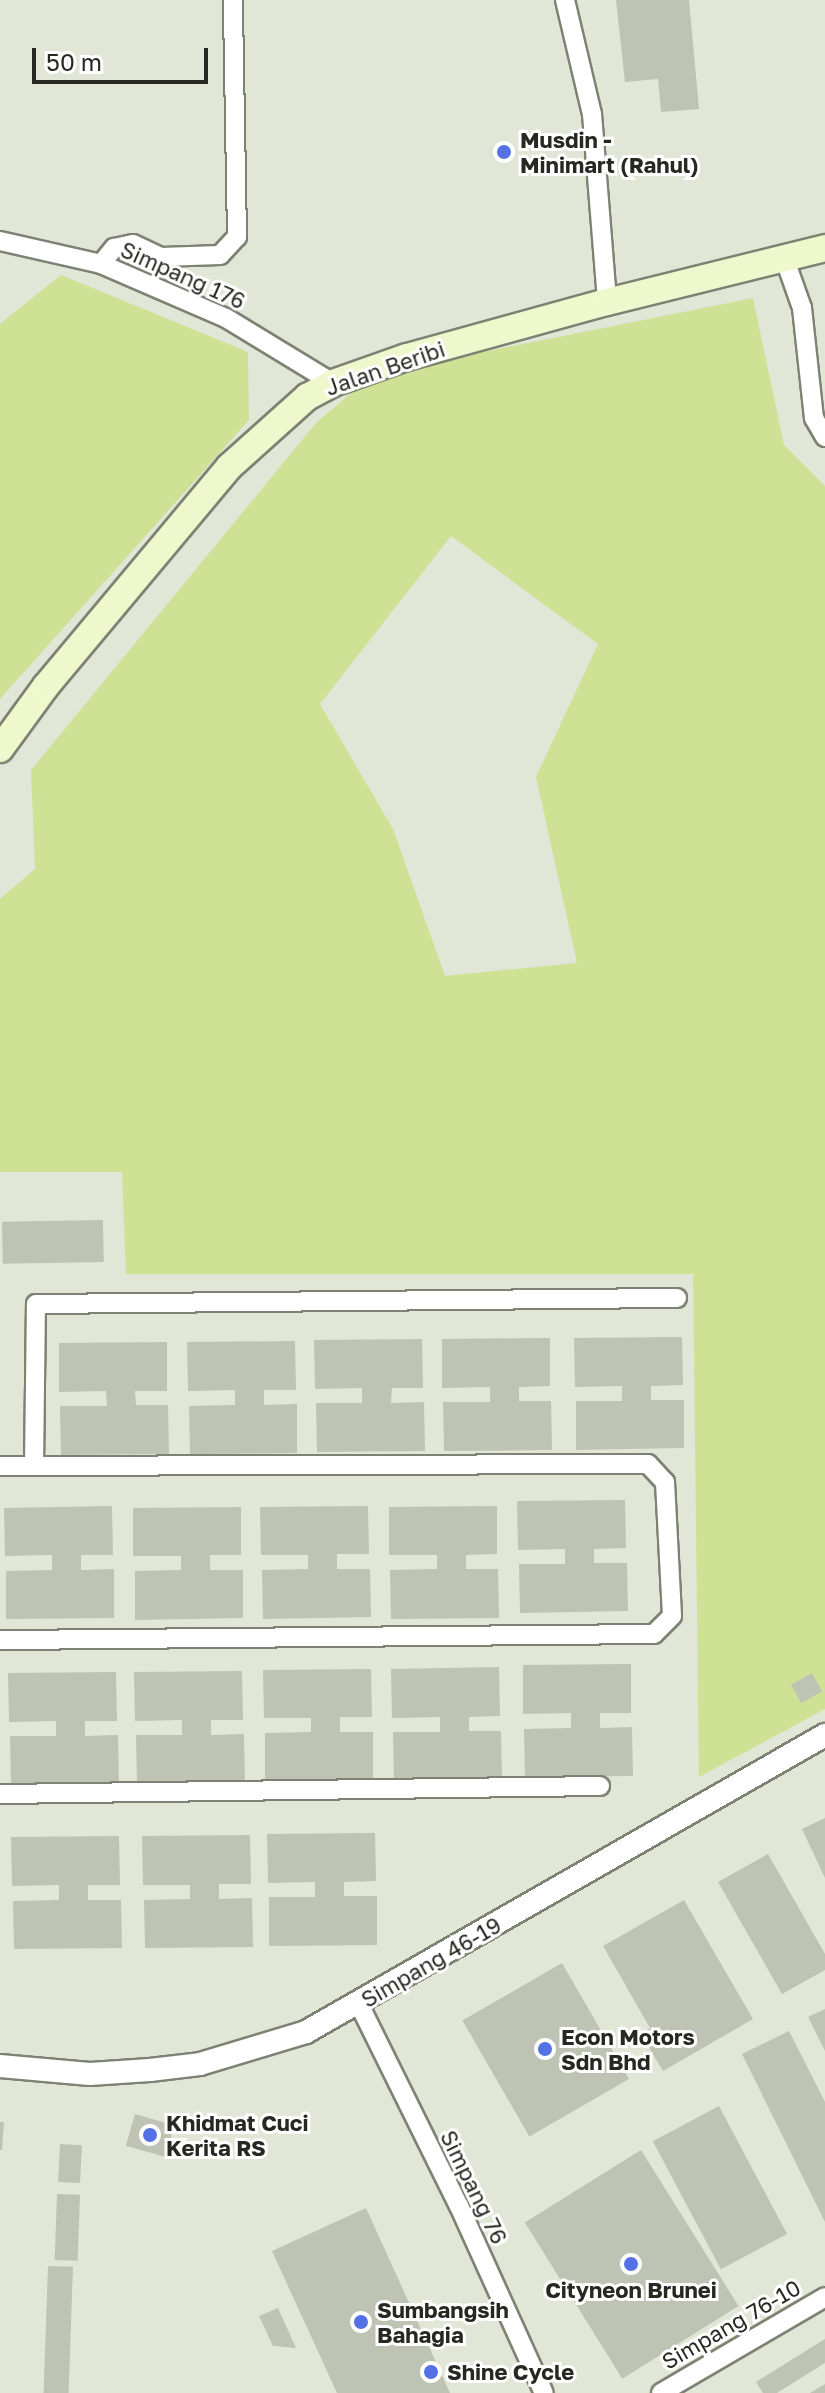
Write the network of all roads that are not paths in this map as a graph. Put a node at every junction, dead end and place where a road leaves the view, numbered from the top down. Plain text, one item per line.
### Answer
1 (233, 0) edge
2 (565, 0) edge
3 (0, 241) edge
4 (825, 248) edge
5 (785, 260) junction
6 (101, 264) junction
7 (607, 302) junction
8 (333, 383) junction
9 (825, 437) edge
10 (0, 749) edge
11 (677, 1298) dead end
12 (0, 1466) edge
13 (34, 1466) junction
14 (0, 1640) edge
15 (825, 1735) edge
16 (600, 1786) dead end
17 (0, 1794) edge
18 (359, 2004) junction
19 (0, 2066) edge
20 (825, 2297) edge
21 (544, 2393) edge
22 (661, 2393) edge

1 - 6 street
2 - 7 street
3 - 6 street, Simpang 176
4 - 5 main road, Jalan Beribi
5 - 7 main road, Jalan Beribi
5 - 9 street
6 - 8 street, Simpang 176
7 - 8 main road, Jalan Beribi
8 - 10 main road, Jalan Beribi
11 - 13 street
12 - 13 street
13 - 14 street
15 - 18 street, Simpang 46-19
16 - 17 street
18 - 19 street, Simpang 46-19
18 - 21 street, Simpang 76
20 - 22 street, Simpang 76-10

